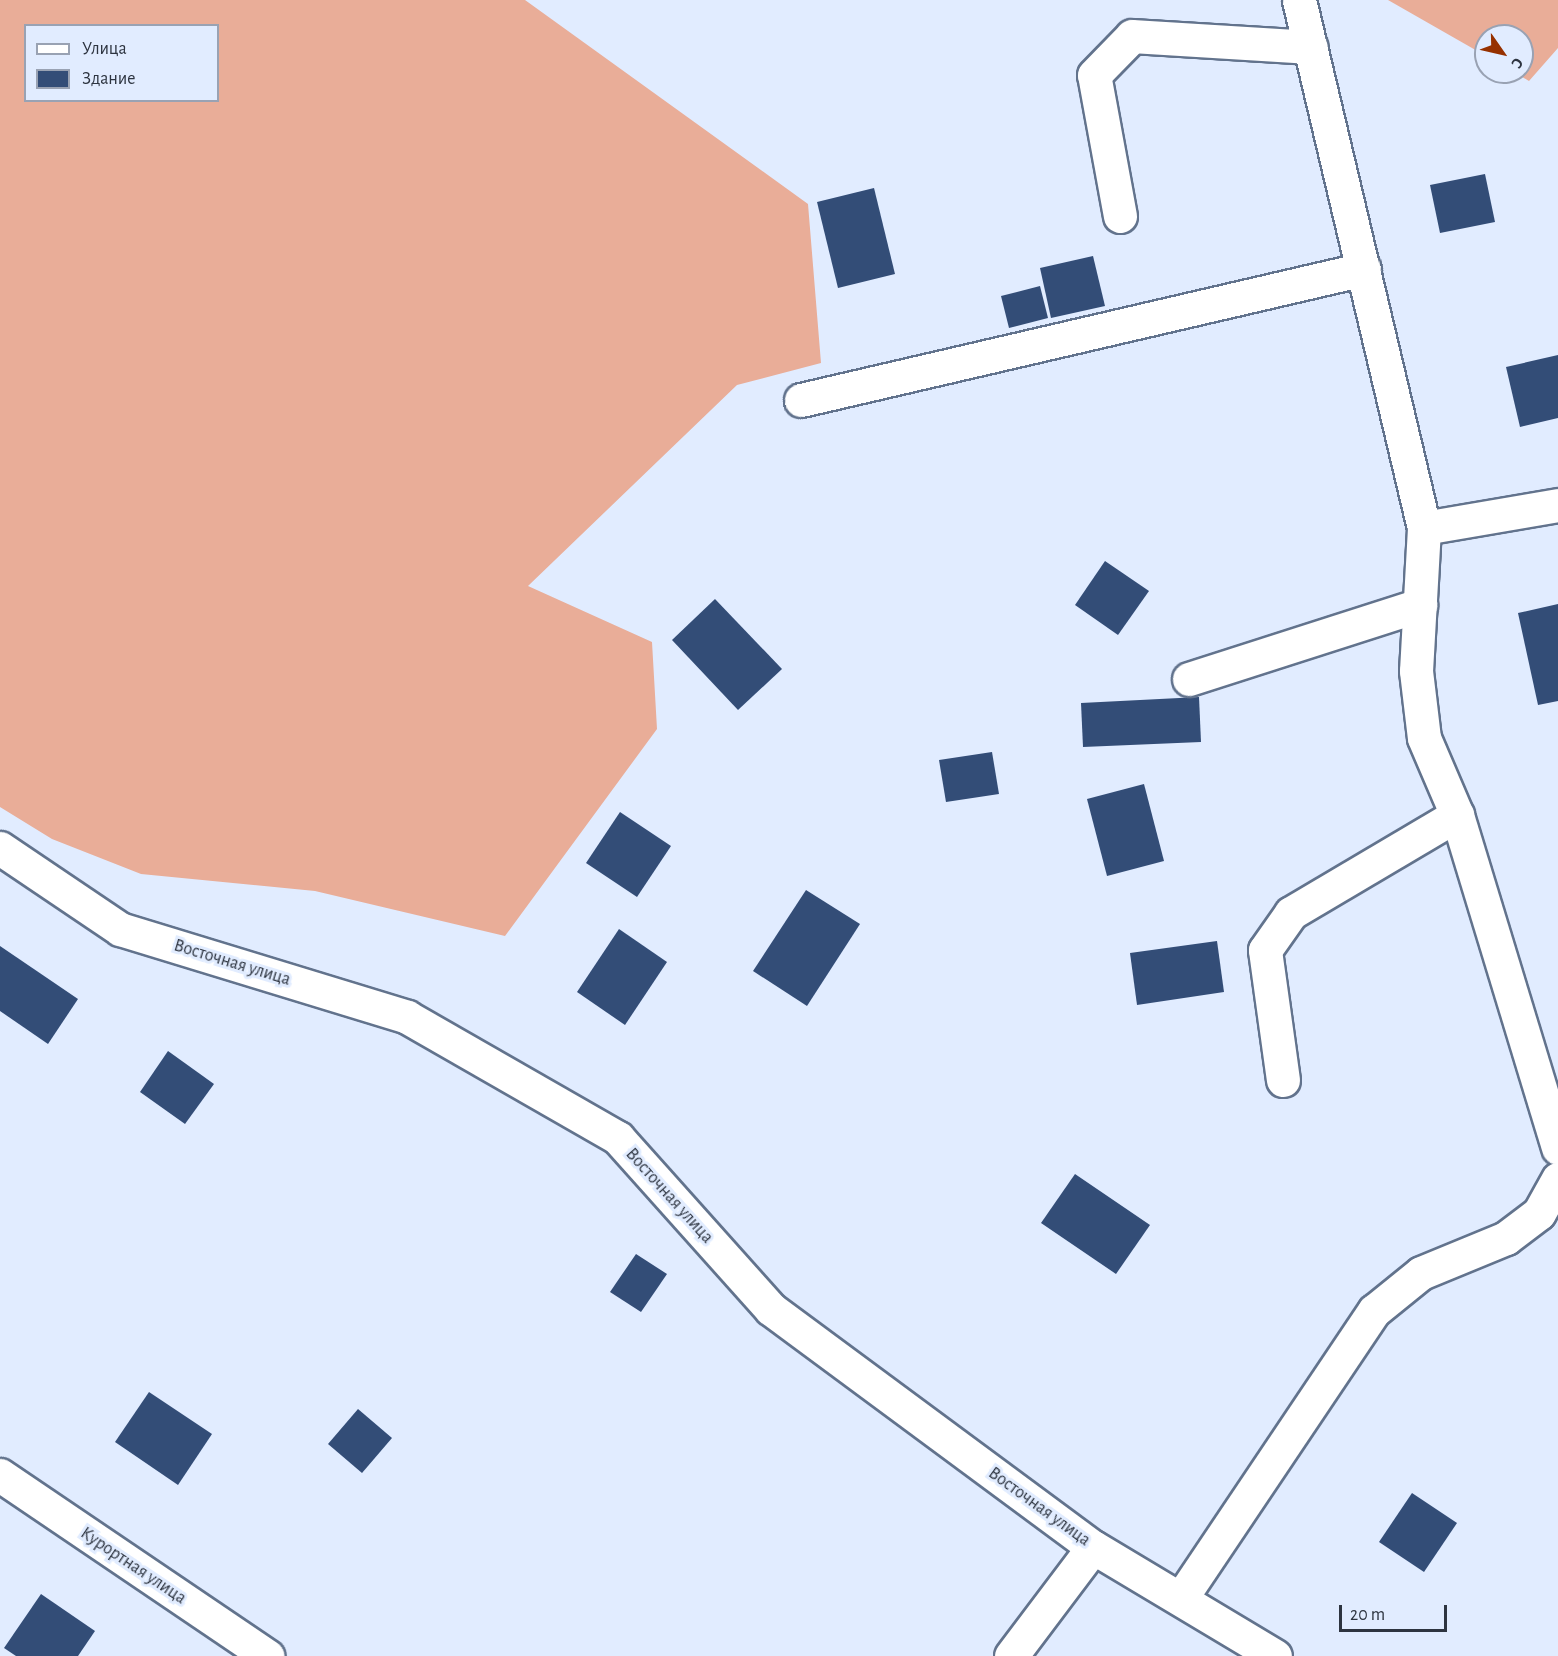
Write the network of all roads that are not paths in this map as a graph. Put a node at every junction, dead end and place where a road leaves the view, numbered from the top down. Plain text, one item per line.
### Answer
1 (1299, 0) edge
2 (1311, 47) junction
3 (1120, 216) dead end
4 (1364, 269) junction
5 (801, 400) dead end
6 (1558, 505) edge
7 (1424, 528) junction
8 (1420, 605) junction
9 (1189, 679) dead end
10 (1457, 815) junction
11 (0, 848) edge
12 (1283, 1080) dead end
13 (1557, 1136) edge
14 (1558, 1179) edge
15 (0, 1475) edge
16 (1093, 1547) junction
17 (1181, 1598) junction
18 (267, 1656) edge
19 (1011, 1656) edge
20 (1275, 1656) edge

1 - 2 street
2 - 3 street
2 - 4 street
4 - 5 street
4 - 7 street
6 - 7 street
7 - 8 street
8 - 9 street
8 - 10 street
10 - 12 street
10 - 13 street
11 - 16 street, Восточная улица
14 - 17 street
15 - 18 street, Курортная улица
16 - 17 street, Восточная улица
16 - 19 street
17 - 20 street, Восточная улица

